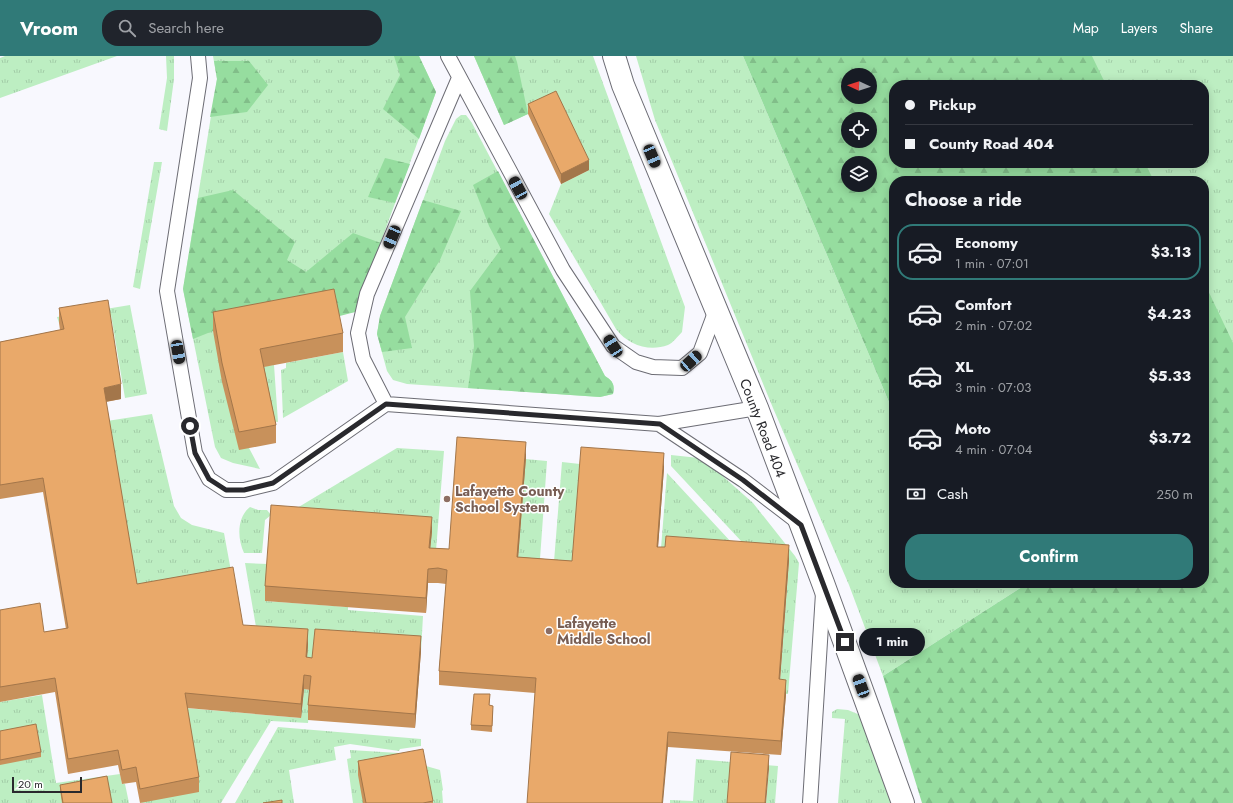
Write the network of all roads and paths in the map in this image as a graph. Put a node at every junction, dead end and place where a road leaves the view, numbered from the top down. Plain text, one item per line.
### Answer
1 (198, 56) edge
2 (448, 56) edge
3 (614, 56) edge
4 (459, 78) junction
5 (716, 310) junction
6 (386, 404) junction
7 (756, 408) junction
8 (660, 424) junction
9 (801, 525) junction
10 (823, 583) junction
11 (810, 803) edge
12 (903, 803) edge

1 - 6 lane
2 - 4 lane
3 - 5 street, County Road 404
4 - 5 lane
4 - 6 lane
5 - 7 street, County Road 404
6 - 8 lane
7 - 8 lane
7 - 9 street, County Road 404
8 - 9 lane
9 - 10 street, County Road 404
10 - 11 lane
10 - 12 street, County Road 404

